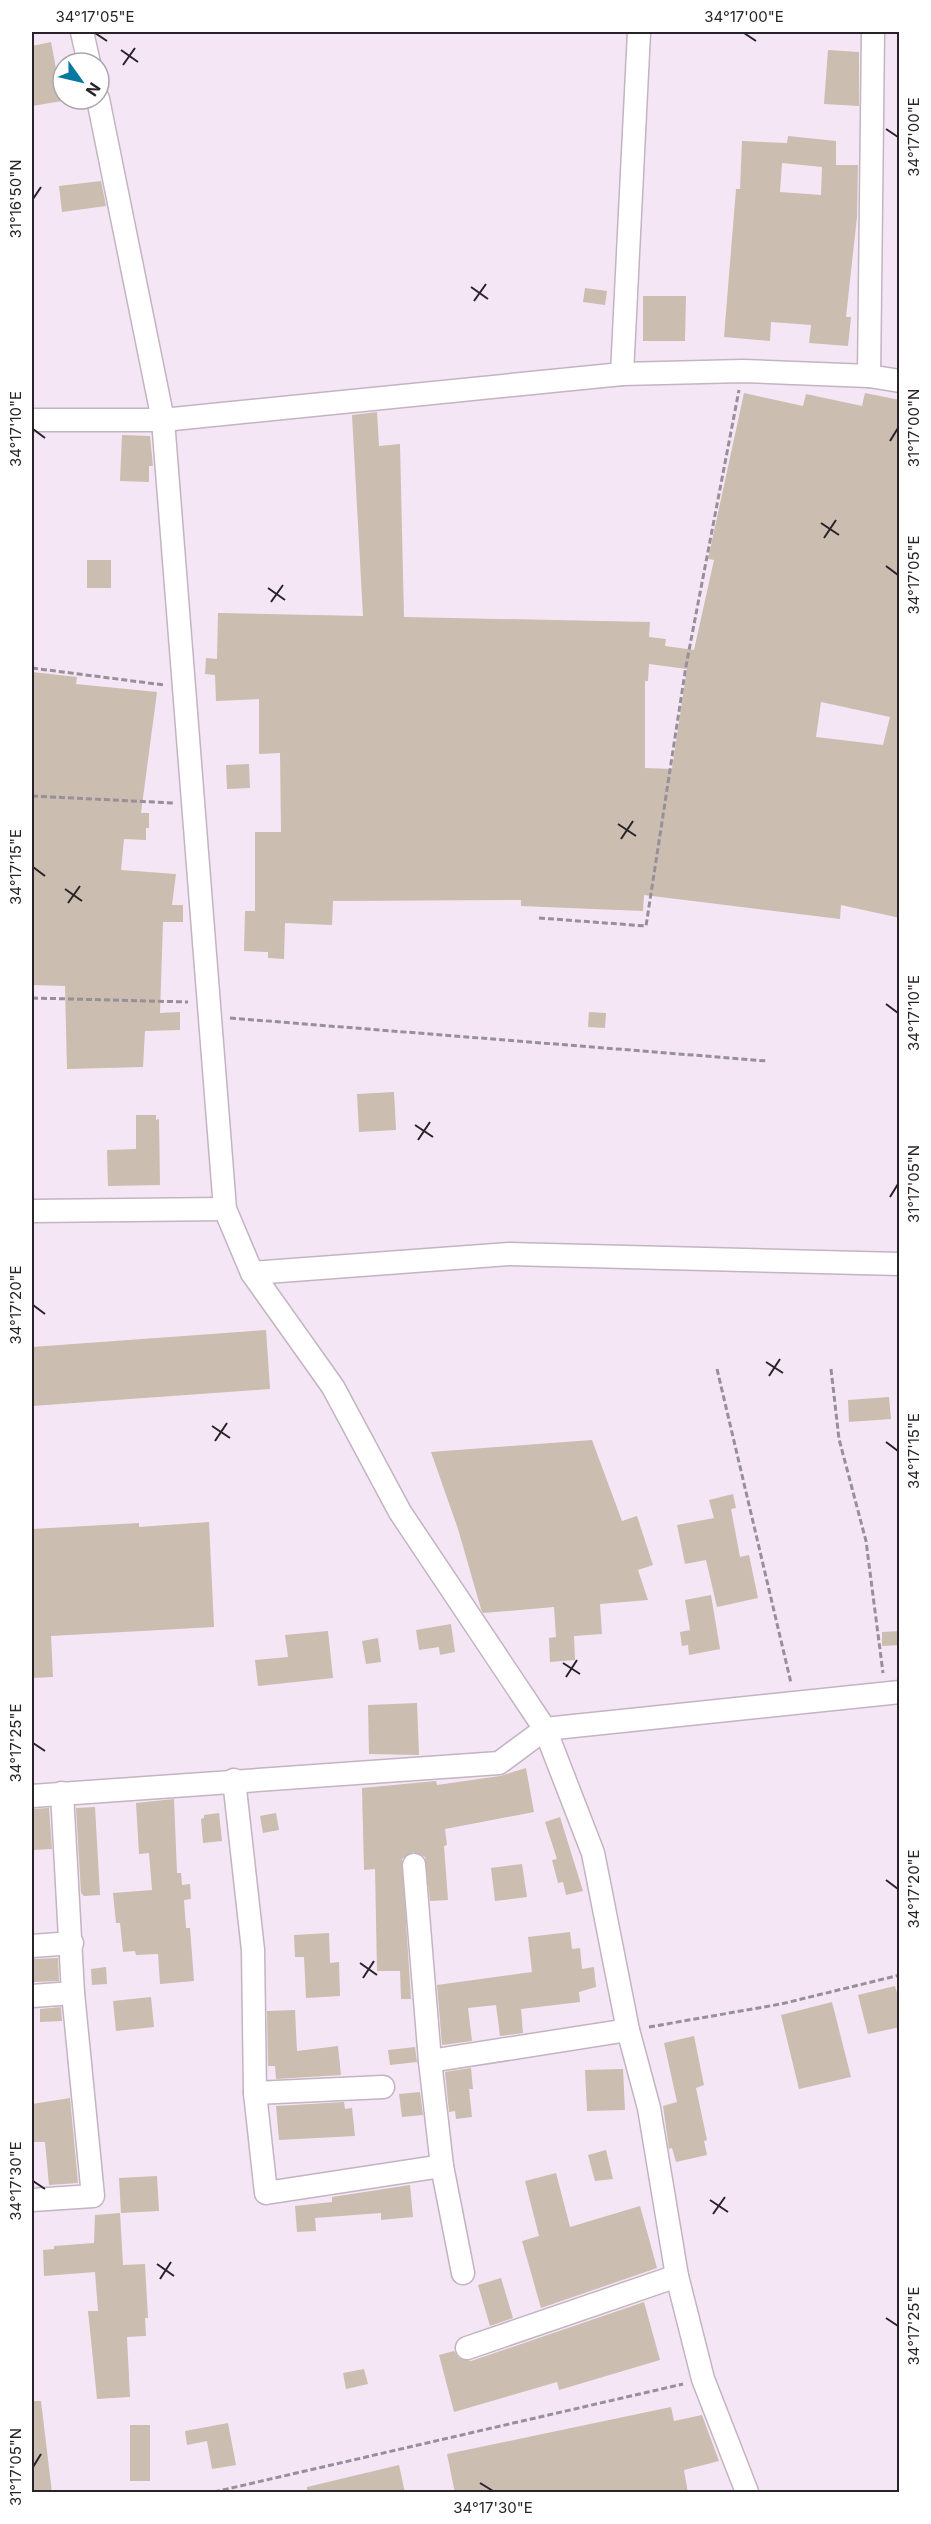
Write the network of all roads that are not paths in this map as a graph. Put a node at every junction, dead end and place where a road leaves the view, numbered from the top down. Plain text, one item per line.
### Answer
1 (82, 32) edge
2 (639, 32) edge
3 (873, 32) edge
4 (87, 51) edge
5 (100, 111) edge
6 (622, 374) junction
7 (869, 376) junction
8 (900, 381) edge
9 (32, 420) edge
10 (163, 420) junction
11 (225, 1209) junction
12 (32, 1211) edge
13 (900, 1264) edge
14 (252, 1273) junction
15 (893, 1693) edge
16 (545, 1729) junction
17 (234, 1780) junction
18 (62, 1793) junction
19 (32, 1796) edge
20 (414, 1865) dead end
21 (72, 1943) junction
22 (32, 1946) edge
23 (73, 1993) junction
24 (32, 1996) edge
25 (628, 2030) junction
26 (430, 2061) junction
27 (383, 2088) dead end
28 (255, 2093) junction
29 (442, 2166) junction
30 (32, 2200) edge
31 (463, 2273) dead end
32 (677, 2276) junction
33 (467, 2348) dead end
34 (747, 2493) edge

1 - 4 street
2 - 6 street
3 - 7 street
5 - 10 street
6 - 7 street
6 - 10 street
7 - 8 street
9 - 10 street
10 - 11 street
11 - 12 street
11 - 14 street
13 - 14 street
14 - 16 street
15 - 16 street
16 - 17 street
16 - 25 street
17 - 18 street
17 - 28 street
18 - 19 street
18 - 21 street
20 - 26 street
21 - 22 street
21 - 23 street
23 - 24 street
23 - 30 street
25 - 26 street
25 - 32 street
26 - 29 street
27 - 28 street
28 - 29 street
29 - 31 street
32 - 33 street
32 - 34 street

